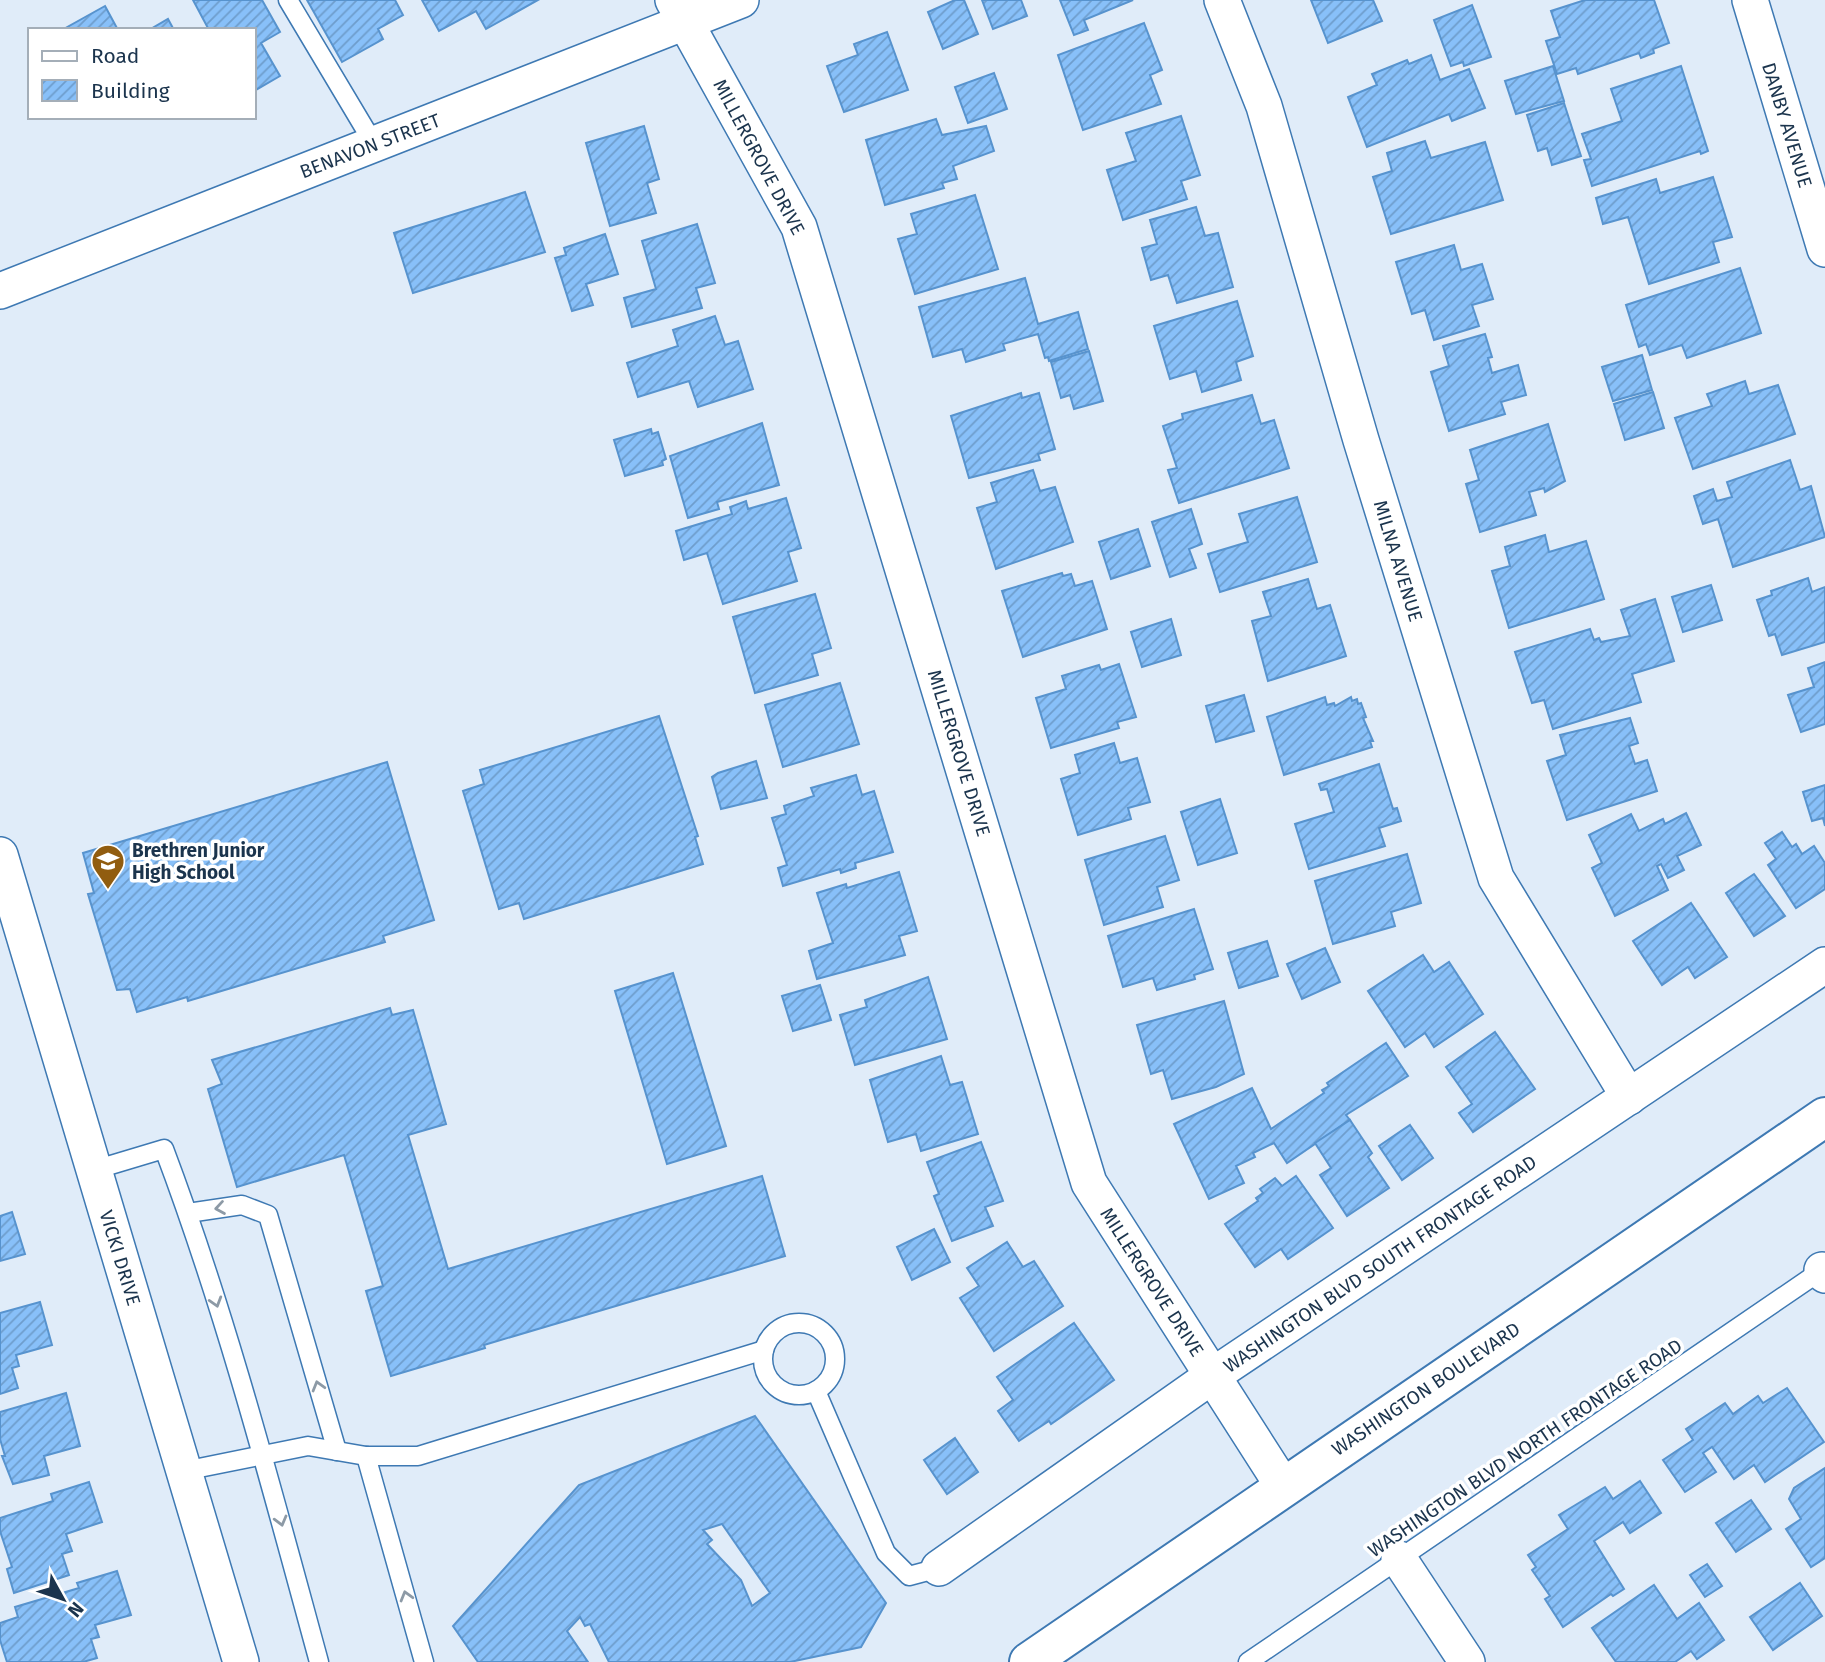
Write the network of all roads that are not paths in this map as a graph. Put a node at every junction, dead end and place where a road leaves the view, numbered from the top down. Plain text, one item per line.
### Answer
1 (288, 0) edge
2 (741, 0) edge
3 (1222, 0) edge
4 (1749, 0) edge
5 (679, 11) edge
6 (374, 144) junction
7 (1816, 191) edge
8 (1825, 249) edge
9 (0, 291) edge
10 (0, 855) edge
11 (1825, 965) edge
12 (1629, 1097) junction
13 (1825, 1117) edge
14 (94, 1170) junction
15 (188, 1213) junction
16 (1824, 1271) edge
17 (764, 1350) junction
18 (1212, 1376) junction
19 (816, 1391) junction
20 (337, 1451) junction
21 (262, 1455) junction
22 (366, 1456) junction
23 (184, 1472) junction
24 (1283, 1486) junction
25 (1399, 1559) junction
26 (939, 1569) joint
27 (241, 1662) edge
28 (319, 1662) edge
29 (424, 1662) edge
30 (1029, 1662) edge
31 (1248, 1662) edge
32 (1467, 1662) edge

1 - 6 lane
2 - 5 street, BENAVON STREET
3 - 12 street, MILNA AVENUE
4 - 7 street, DANBY AVENUE
5 - 6 street, BENAVON STREET
5 - 18 street, MILLERGROVE DRIVE
6 - 9 street, BENAVON STREET
7 - 8 street, DANBY AVENUE
10 - 14 street, VICKI DRIVE
11 - 12 street, WASHINGTON BLVD SOUTH FRONTAGE ROAD
12 - 18 street, WASHINGTON BLVD SOUTH FRONTAGE ROAD
13 - 24 main road, WASHINGTON BOULEVARD
14 - 15 lane
14 - 23 street, VICKI DRIVE
20 -> 15 lane
15 -> 21 lane
16 - 25 lane, WASHINGTON BLVD NORTH FRONTAGE ROAD
17 - 19 lane
17 - 19 lane
17 - 22 lane
18 - 24 street, MILLERGROVE DRIVE
18 - 26 street, WASHINGTON BLVD SOUTH FRONTAGE ROAD
19 - 26 lane
20 - 21 lane
20 - 22 lane
21 - 23 lane
21 -> 28 lane
29 -> 22 lane
23 - 27 street, VICKI DRIVE
24 - 30 main road, WASHINGTON BOULEVARD
25 - 31 lane, WASHINGTON BLVD NORTH FRONTAGE ROAD
25 - 32 street

